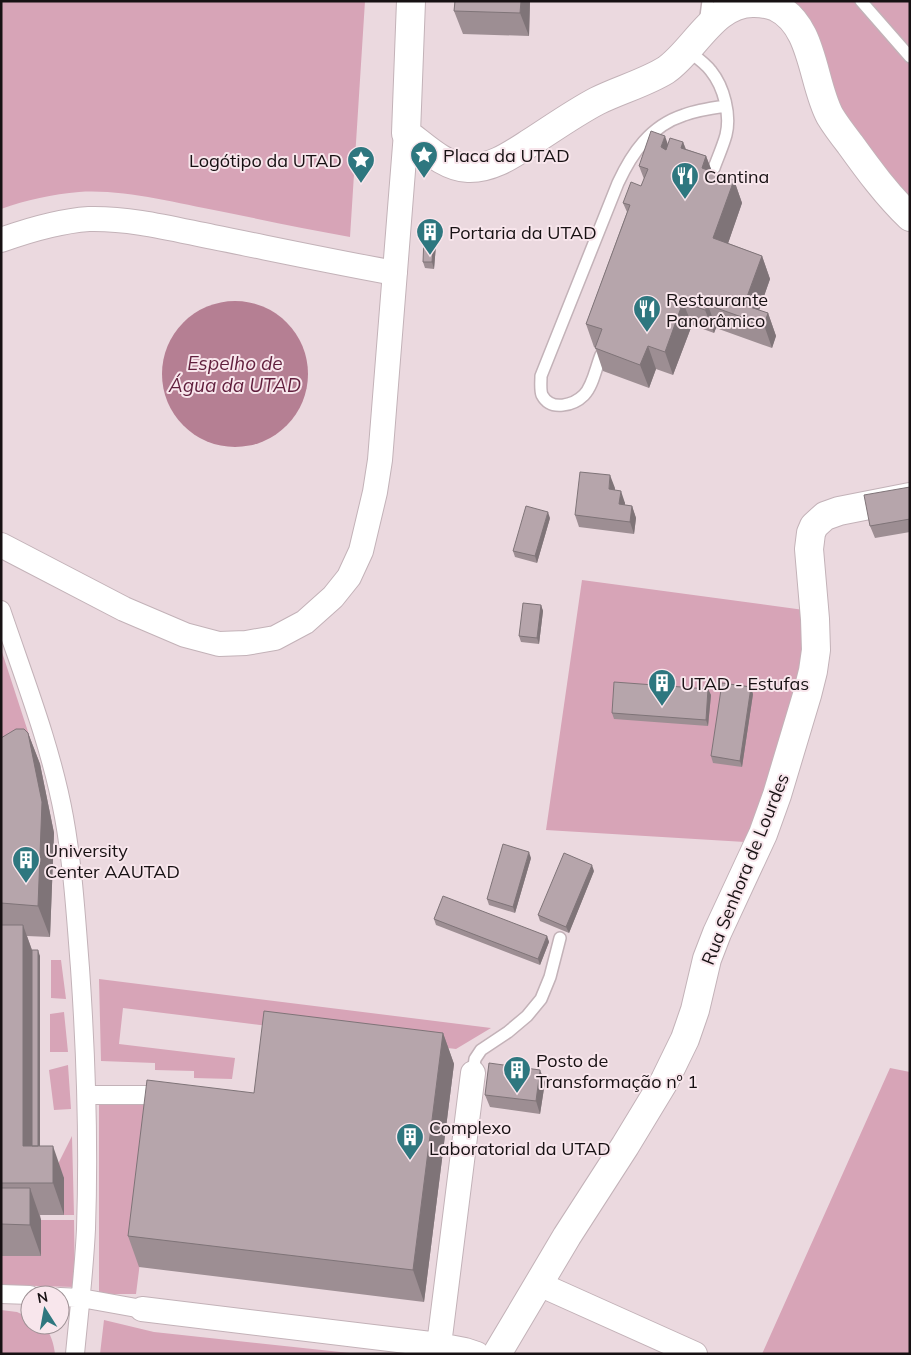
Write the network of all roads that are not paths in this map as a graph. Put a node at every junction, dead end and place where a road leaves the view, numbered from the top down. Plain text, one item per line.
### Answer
1 (411, 1) edge
2 (708, 1) edge
3 (861, 1) edge
4 (696, 40) junction
5 (910, 58) edge
6 (726, 106) junction
7 (406, 133) junction
8 (714, 168) dead end
9 (910, 217) edge
10 (1, 240) edge
11 (395, 273) junction
12 (601, 355) edge
13 (910, 496) edge
14 (1, 544) edge
15 (1, 610) edge
16 (560, 938) dead end
17 (473, 1073) joint
18 (87, 1095) junction
19 (184, 1095) edge
20 (539, 1284) junction
21 (1, 1294) edge
22 (20, 1295) edge
23 (70, 1297) edge
24 (81, 1298) junction
25 (142, 1309) joint
26 (439, 1345) junction
27 (75, 1354) edge
28 (477, 1354) edge
29 (497, 1354) edge
30 (695, 1354) edge

1 - 7 street
2 - 4 lane
3 - 5 lane
4 - 6 lane
4 - 7 street
4 - 9 street
6 - 8 lane
6 - 12 lane
7 - 11 street
10 - 11 street
11 - 14 street
13 - 20 street, Rua Senhora de Lourdes
15 - 18 street
16 - 17 lane
17 - 26 street
18 - 19 street
18 - 24 street
20 - 29 street, Rua Senhora de Lourdes
20 - 30 street
21 - 22 street
23 - 24 street
24 - 25 street
24 - 27 street
25 - 26 street
26 - 28 street

